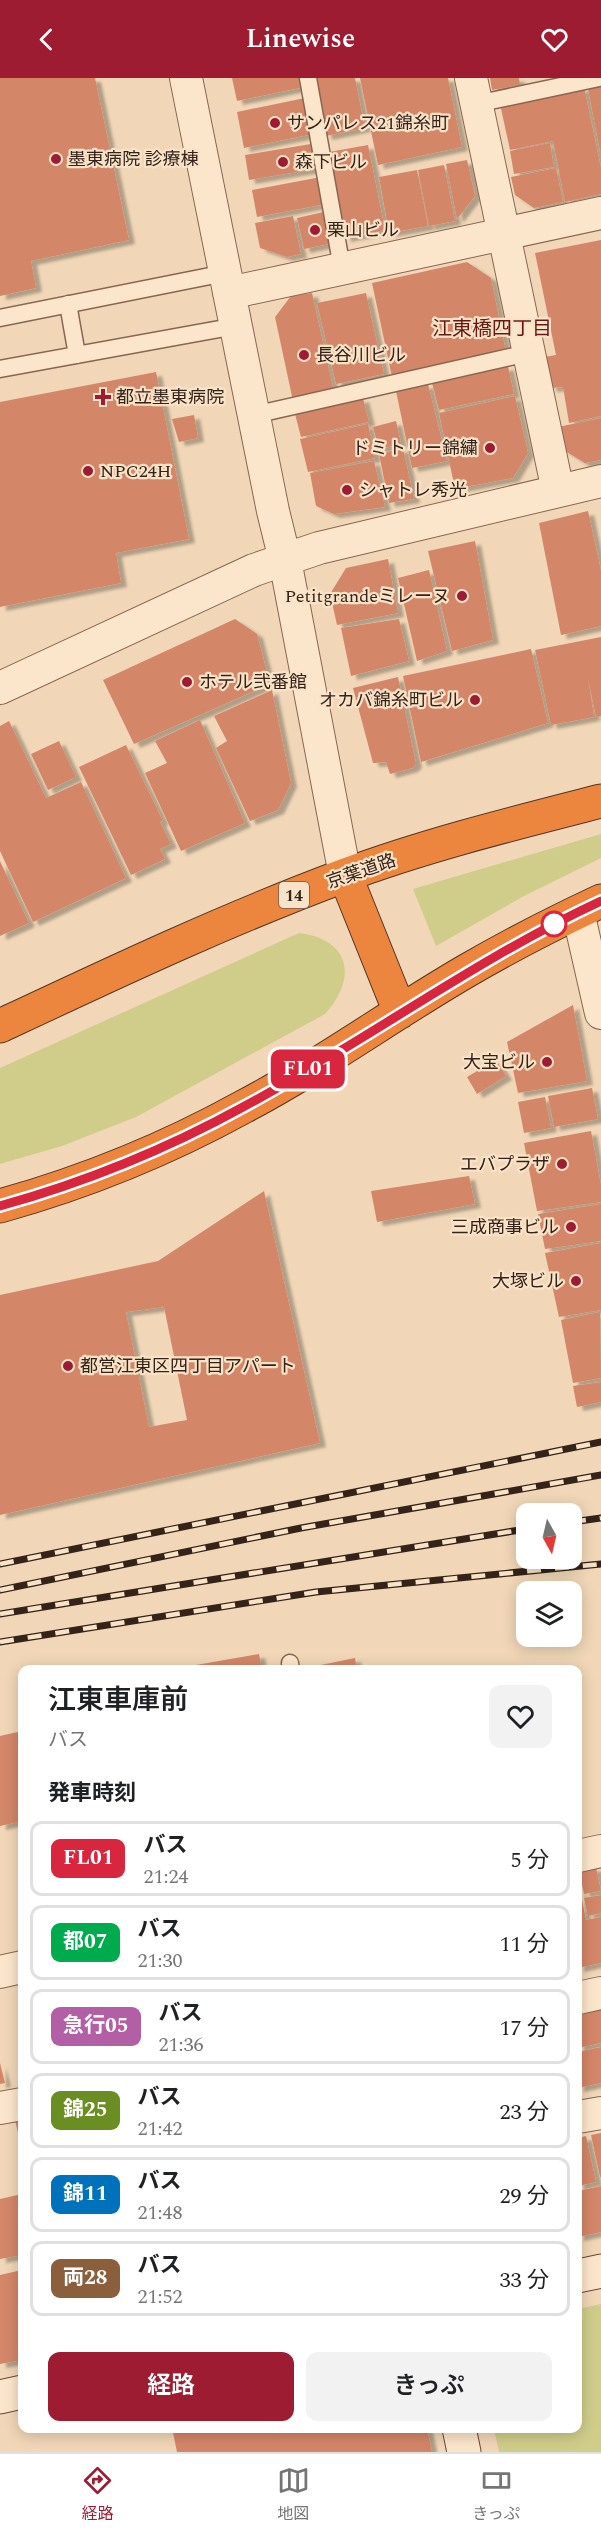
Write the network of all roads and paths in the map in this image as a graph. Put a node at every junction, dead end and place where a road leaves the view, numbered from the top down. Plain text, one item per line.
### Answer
1 (186, 78) edge
2 (308, 78) edge
3 (599, 78) edge
4 (473, 91) edge
5 (601, 213) edge
6 (503, 234) junction
7 (342, 268) junction
8 (227, 283) junction
9 (68, 304) junction
10 (0, 318) edge
11 (236, 326) junction
12 (528, 353) junction
13 (77, 355) junction
14 (0, 369) edge
15 (254, 415) junction
16 (601, 481) edge
17 (558, 491) junction
18 (285, 560) junction
19 (0, 688) edge
20 (601, 801) edge
21 (345, 875) junction
22 (590, 907) edge
23 (400, 1012) junction
24 (601, 1013) edge
25 (0, 1026) edge
26 (0, 1206) edge
27 (601, 1851) edge
28 (582, 1855) edge
29 (18, 1968) edge
30 (0, 1971) edge
31 (601, 1993) edge
32 (582, 1997) edge
33 (18, 2105) edge
34 (0, 2108) edge
35 (601, 2112) edge
36 (582, 2116) edge
37 (601, 2271) edge
38 (582, 2275) edge
39 (18, 2393) edge
40 (0, 2397) edge
41 (460, 2433) edge
42 (464, 2452) edge

1 - 8 street
2 - 7 lane
3 - 4 lane
4 - 6 street
5 - 6 street
6 - 7 street
6 - 12 street
7 - 8 street
8 - 9 lane
8 - 11 street
9 - 10 lane
9 - 13 lane
11 - 13 lane
11 - 15 street
12 - 15 lane
12 - 17 street
13 - 14 lane
15 - 18 street
16 - 17 street
17 - 18 street
18 - 19 street
18 - 21 street
20 - 21 highway, 京葉道路 / 14
21 - 23 highway
21 - 25 highway, 京葉道路 / 14
22 - 23 highway
22 - 24 street
23 - 26 highway
27 - 28 street
29 - 30 street
31 - 32 street
33 - 34 street
35 - 36 street
37 - 38 street
39 - 40 street
41 - 42 street

